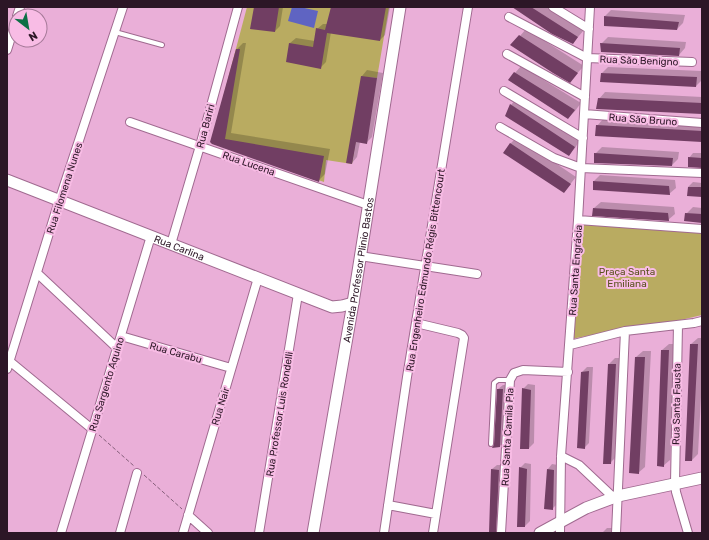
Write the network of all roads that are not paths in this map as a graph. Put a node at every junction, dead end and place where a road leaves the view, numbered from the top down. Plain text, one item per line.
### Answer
1 (123, 7) edge
2 (238, 7) edge
3 (400, 7) edge
4 (468, 7) edge
5 (553, 7) edge
6 (590, 7) edge
7 (509, 17) dead end
8 (589, 29) junction
9 (115, 32) junction
10 (162, 45) dead end
11 (507, 54) dead end
12 (587, 58) junction
13 (692, 62) dead end
14 (504, 91) dead end
15 (585, 97) junction
16 (584, 114) junction
17 (130, 122) dead end
18 (702, 123) edge
19 (500, 127) dead end
20 (583, 138) junction
21 (200, 146) junction
22 (581, 168) junction
23 (702, 173) edge
24 (7, 180) edge
25 (59, 201) junction
26 (368, 204) junction
27 (578, 220) junction
28 (702, 229) edge
29 (150, 236) junction
30 (171, 244) junction
31 (360, 256) junction
32 (426, 266) junction
33 (37, 273) junction
34 (477, 274) dead end
35 (258, 278) junction
36 (298, 294) junction
37 (353, 303) junction
38 (702, 321) edge
39 (416, 323) junction
40 (678, 325) junction
41 (625, 331) junction
42 (120, 336) junction
43 (570, 345) junction
44 (117, 348) junction
45 (8, 363) edge
46 (231, 368) junction
47 (568, 372) junction
48 (510, 380) junction
49 (92, 429) junction
50 (490, 444) dead end
51 (561, 456) junction
52 (137, 473) dead end
53 (702, 478) edge
54 (675, 483) junction
55 (616, 497) junction
56 (388, 505) junction
57 (188, 514) junction
58 (436, 514) junction
59 (560, 522) junction
60 (61, 533) edge
61 (120, 533) edge
62 (183, 533) edge
63 (208, 533) edge
64 (259, 533) edge
65 (313, 533) edge
66 (384, 533) edge
67 (433, 533) edge
68 (501, 533) edge
69 (540, 533) edge
70 (560, 533) edge
71 (616, 533) edge
72 (688, 533) edge

1 - 9 street, Rua Filomena Nunes
2 - 21 street, Rua Bariri
3 - 26 street, Avenida Professor Plinio Bastos
4 - 32 street, Rua Engenheiro Edmundo Régis Bittencourt
5 - 8 street
6 - 8 street, Rua Santa Engrácia
7 - 12 street
8 - 12 street, Rua Santa Engrácia
9 - 10 lane
9 - 25 street, Rua Filomena Nunes
11 - 15 street
12 - 13 street, Rua São Benigno
12 - 15 street, Rua Santa Engrácia
14 - 20 street
15 - 16 street, Rua Santa Engrácia
16 - 18 street, Rua São Bruno
16 - 20 street, Rua Santa Engrácia
17 - 21 street, Rua Lucena
19 - 22 street
20 - 22 street, Rua Santa Engrácia
21 - 26 street, Rua Lucena
21 - 30 street, Rua Bariri
22 - 23 street
22 - 27 street, Rua Santa Engrácia
24 - 25 street, Rua Carlina
25 - 29 street, Rua Carlina
25 - 33 street, Rua Filomena Nunes
26 - 31 street, Avenida Professor Plinio Bastos
27 - 28 street
27 - 43 street, Rua Santa Engrácia
29 - 30 street, Rua Carlina
29 - 42 street, Rua Sargento Aquino
30 - 35 street, Rua Carlina
31 - 32 street
31 - 37 street, Avenida Professor Plinio Bastos
32 - 34 street
32 - 39 street, Rua Engenheiro Edmundo Régis Bittencourt
33 - 44 street
33 - 45 street, Rua Filomena Nunes
35 - 36 street, Rua Carlina
35 - 46 street, Rua Nair
36 - 37 street, Rua Carlina
36 - 64 street, Rua Professor Luis Rondelli
37 - 65 street, Avenida Professor Plinio Bastos
38 - 40 street
39 - 56 street, Rua Engenheiro Edmundo Régis Bittencourt
39 - 58 street
40 - 41 street
40 - 54 street, Rua Santa Fausta
41 - 43 street
41 - 55 street
42 - 44 street, Rua Sargento Aquino
42 - 46 street, Rua Carabu
43 - 47 street, Rua Santa Engrácia
44 - 49 street, Rua Sargento Aquino
45 - 49 street
46 - 57 street, Rua Nair
47 - 48 street, Rua Santa Camila Pia
47 - 51 street, Rua Santa Engrácia
48 - 50 lane
48 - 68 street, Rua Santa Camila Pia
49 - 60 street, Rua Sargento Aquino
51 - 55 street
51 - 59 street, Rua Santa Engrácia
52 - 61 street
53 - 54 street
54 - 55 street
54 - 72 street, Rua Santa Fausta
55 - 59 street
55 - 71 street
56 - 58 street
56 - 66 street, Rua Engenheiro Edmundo Régis Bittencourt
57 - 62 street, Rua Nair
57 - 63 street
58 - 67 street
59 - 69 street
59 - 70 street, Rua Santa Engrácia

